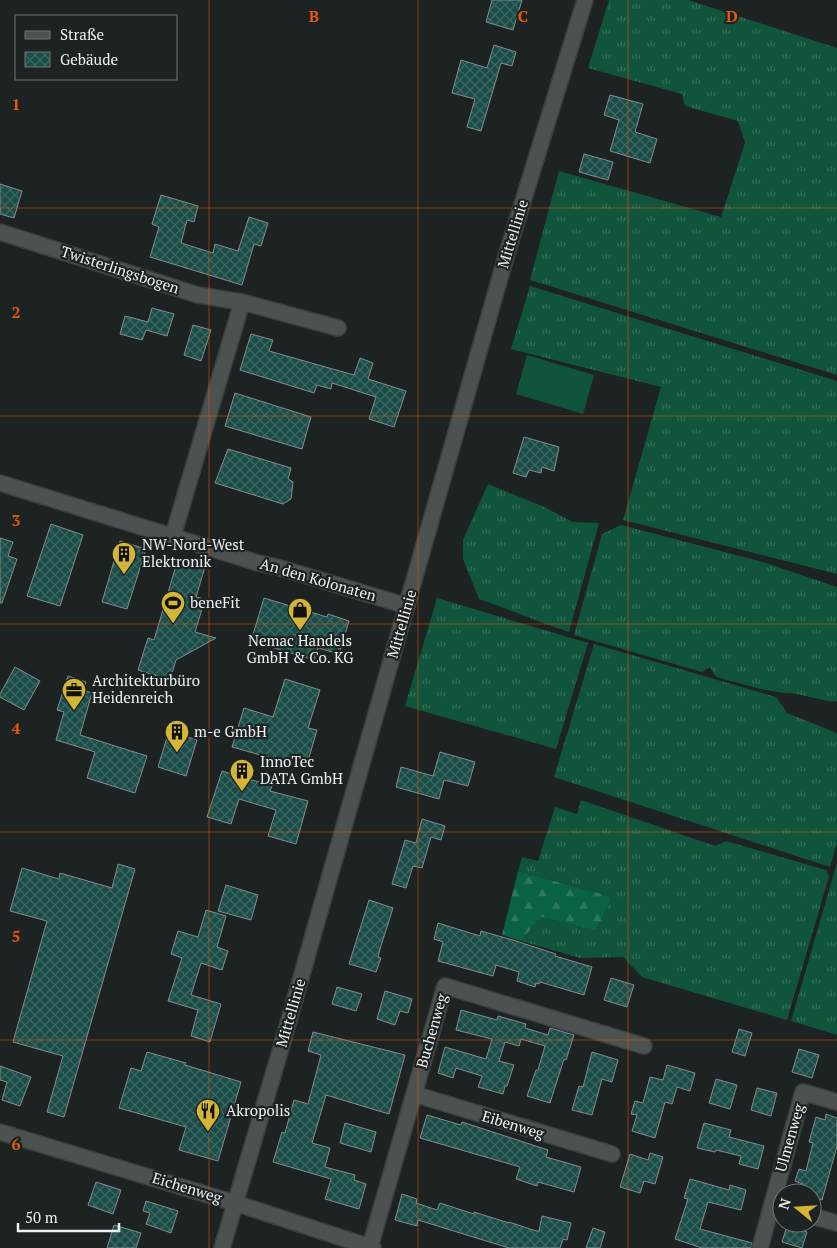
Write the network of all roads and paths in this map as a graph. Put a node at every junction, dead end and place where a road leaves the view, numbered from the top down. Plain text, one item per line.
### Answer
1 (585, 0) edge
2 (0, 232) edge
3 (242, 302) junction
4 (338, 328) dead end
5 (0, 484) edge
6 (172, 536) junction
7 (407, 606) junction
8 (644, 1046) dead end
9 (414, 1094) junction
10 (837, 1102) edge
11 (0, 1132) edge
12 (612, 1154) dead end
13 (782, 1183) edge
14 (235, 1203) junction
15 (772, 1218) edge
16 (822, 1219) edge
17 (837, 1224) edge
18 (222, 1248) edge
19 (372, 1248) edge
20 (760, 1248) edge

1 - 7 street, Mittellinie
2 - 3 street, Twisterlingsbogen
3 - 4 street, Twisterlingsbogen
3 - 6 street
5 - 6 street, An den Kolonaten
6 - 7 street, An den Kolonaten
7 - 14 street, Mittellinie
8 - 9 street, Buchenweg
9 - 12 street, Eibenweg
9 - 19 street, Buchenweg
10 - 13 street, Ulmenweg
11 - 14 street, Eichenweg
14 - 18 street, Mittellinie
14 - 19 street, Eichenweg
15 - 20 street, Ulmenweg
16 - 17 street

